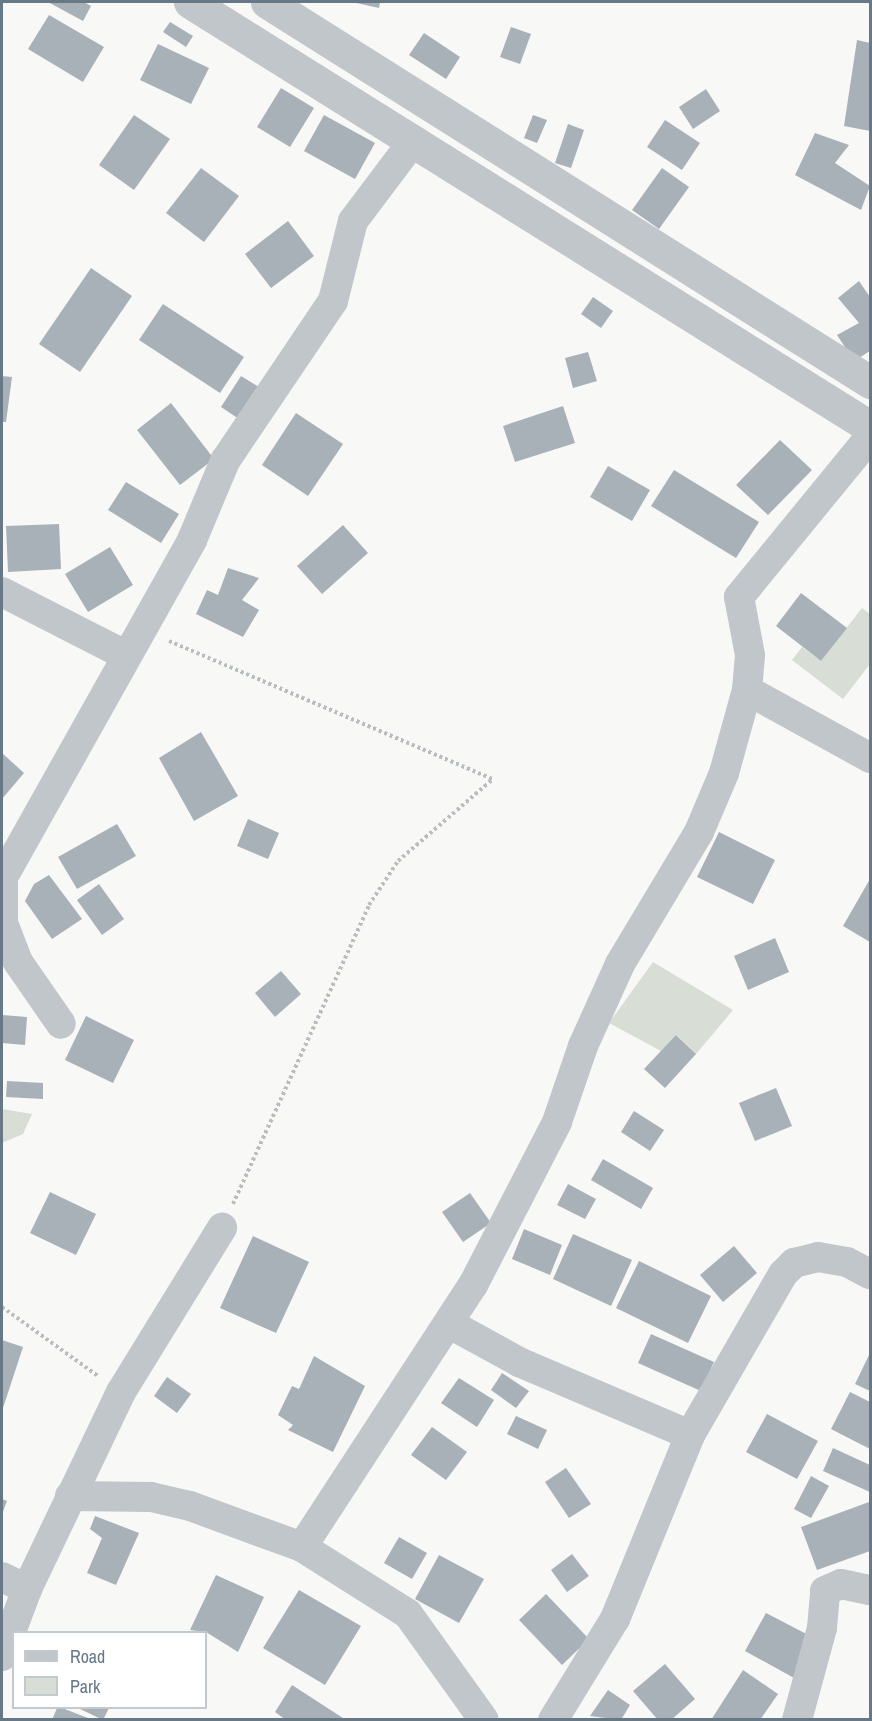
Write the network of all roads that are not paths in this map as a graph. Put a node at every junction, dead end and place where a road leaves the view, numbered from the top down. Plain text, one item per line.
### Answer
1 (190, 2) edge
2 (267, 2) edge
3 (414, 140) junction
4 (870, 382) edge
5 (870, 428) edge
6 (870, 437) edge
7 (2, 592) edge
8 (125, 655) junction
9 (747, 690) junction
10 (870, 758) edge
11 (2, 879) edge
12 (62, 1024) dead end
13 (222, 1228) road end
14 (870, 1274) edge
15 (450, 1324) junction
16 (690, 1435) junction
17 (70, 1496) junction
18 (302, 1547) junction
19 (14, 1583) edge
20 (870, 1590) edge
21 (2, 1656) edge
22 (484, 1719) edge
23 (553, 1719) edge
24 (797, 1719) edge

1 - 3 street
2 - 4 street
3 - 5 street
3 - 8 street
6 - 9 street
7 - 8 street
8 - 11 street
9 - 10 street
9 - 15 street
11 - 12 street
13 - 17 street
14 - 16 street
15 - 16 street
15 - 18 street
16 - 23 street
17 - 18 street
17 - 19 street
18 - 22 street
19 - 21 street
20 - 24 street

